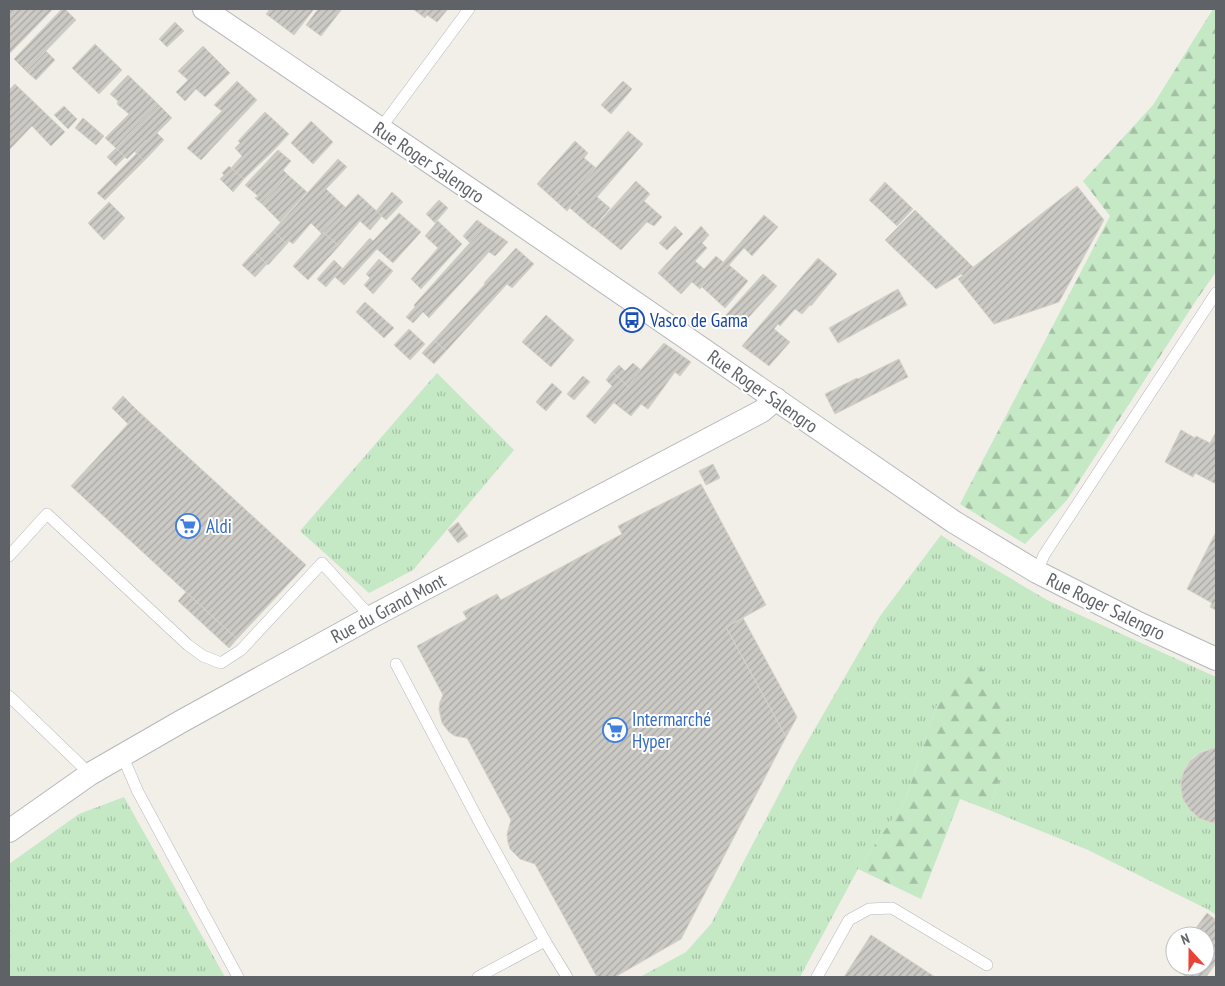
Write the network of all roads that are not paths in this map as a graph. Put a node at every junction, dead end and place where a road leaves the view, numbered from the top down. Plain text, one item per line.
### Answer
1 (204, 9) edge
2 (469, 9) edge
3 (380, 128) junction
4 (1216, 293) edge
5 (776, 400) junction
6 (9, 556) edge
7 (1037, 572) junction
8 (371, 617) junction
9 (1216, 659) edge
10 (396, 664) dead end
11 (9, 696) edge
12 (122, 756) junction
13 (90, 774) junction
14 (9, 831) edge
15 (545, 941) junction
16 (987, 965) dead end
17 (238, 977) edge
18 (478, 977) edge
19 (567, 977) edge
20 (817, 977) edge

1 - 3 street, Rue Roger Salengro
2 - 3 lane
3 - 5 street, Rue Roger Salengro
4 - 7 lane
5 - 7 street, Rue Roger Salengro
5 - 8 street, Rue du Grand Mont
6 - 8 lane
7 - 9 street, Rue Roger Salengro
8 - 12 street, Rue du Grand Mont
10 - 15 lane
11 - 13 lane
12 - 13 street, Rue du Grand Mont
12 - 17 lane
13 - 14 street, Rue du Grand Mont
15 - 18 lane
15 - 19 lane
16 - 20 lane

